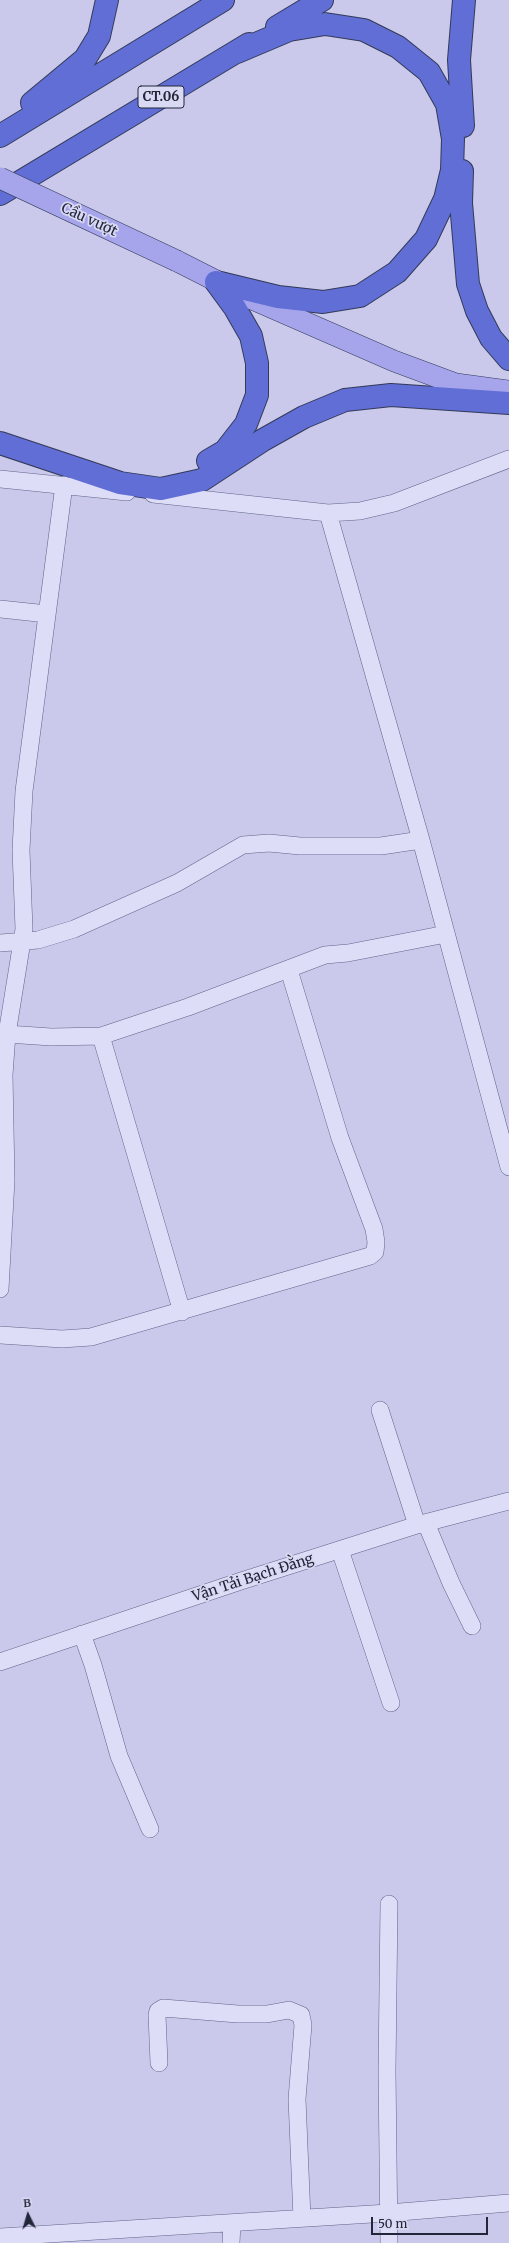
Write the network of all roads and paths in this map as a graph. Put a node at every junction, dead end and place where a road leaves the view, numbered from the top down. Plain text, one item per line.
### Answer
1 (107, 0) edge
2 (222, 0) edge
3 (322, 0) edge
4 (464, 0) edge
5 (237, 52) junction
6 (0, 126) edge
7 (0, 136) edge
8 (0, 178) edge
9 (0, 194) edge
10 (216, 282) junction
11 (509, 359) edge
12 (509, 391) edge
13 (509, 403) edge
14 (0, 430) edge
15 (0, 443) edge
16 (509, 459) edge
17 (0, 478) edge
18 (64, 485) junction
19 (328, 513) junction
20 (0, 609) edge
21 (47, 614) junction
22 (421, 840) junction
23 (446, 934) junction
24 (23, 941) junction
25 (0, 943) edge
26 (290, 970) junction
27 (7, 1034) junction
28 (101, 1036) junction
29 (509, 1167) edge
30 (0, 1289) edge
31 (182, 1312) junction
32 (0, 1334) edge
33 (380, 1410) dead end
34 (509, 1501) edge
35 (422, 1524) junction
36 (340, 1550) junction
37 (472, 1626) dead end
38 (82, 1634) junction
39 (0, 1662) edge
40 (391, 1703) dead end
41 (150, 1829) dead end
42 (389, 1904) dead end
43 (159, 2063) dead end
44 (509, 2202) edge
45 (388, 2213) junction
46 (302, 2218) junction
47 (232, 2223) junction
48 (145, 2236) edge
49 (0, 2237) edge
50 (231, 2243) edge
51 (388, 2243) edge

1 - 6 highway
2 - 7 highway
3 - 5 highway, CT.06
4 - 11 highway
5 - 9 highway, CT.06
5 - 10 highway
8 - 10 main road, Cầu vượt, bridge
10 - 12 main road, Cầu vượt
10 - 14 highway
13 - 15 highway
16 - 19 street
17 - 18 street
18 - 19 street
18 - 21 street
19 - 22 street
20 - 21 street
21 - 24 street
22 - 23 street
22 - 24 street
23 - 26 street
23 - 29 street
24 - 25 street
24 - 27 street
26 - 28 street
26 - 31 street
27 - 28 street
27 - 30 street
28 - 31 street
31 - 32 street
33 - 35 street
34 - 35 street, Vận Tải Bạch Đằng
35 - 36 street, Vận Tải Bạch Đằng
35 - 37 street
36 - 38 street, Vận Tải Bạch Đằng
36 - 40 street
38 - 39 street, Vận Tải Bạch Đằng
38 - 41 street
42 - 45 street
43 - 46 street
44 - 45 street
45 - 46 street
45 - 51 street
46 - 47 street
47 - 48 street
47 - 50 street
48 - 49 street

